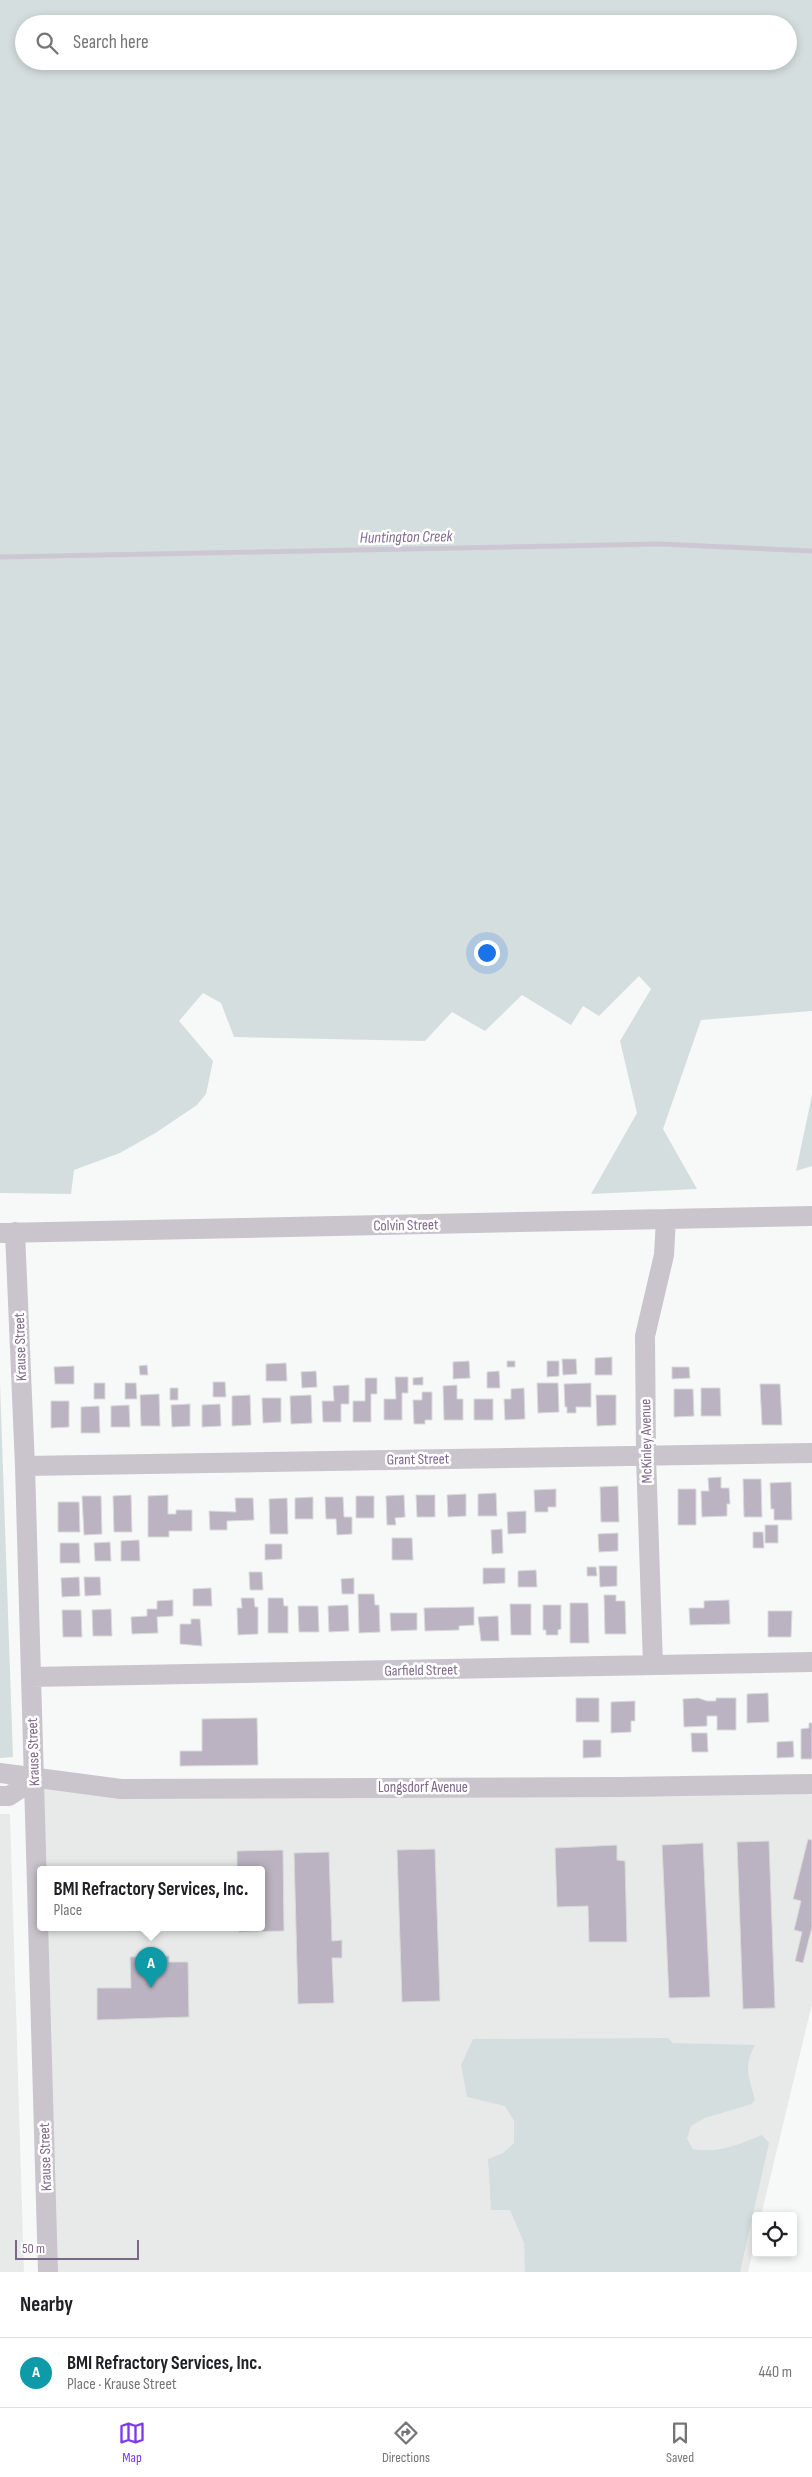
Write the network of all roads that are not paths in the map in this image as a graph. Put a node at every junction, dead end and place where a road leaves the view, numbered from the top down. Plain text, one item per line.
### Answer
1 (812, 1216) edge
2 (666, 1219) junction
3 (8, 1232) edge
4 (812, 1453) edge
5 (646, 1456) junction
6 (25, 1466) junction
7 (812, 1662) edge
8 (653, 1665) junction
9 (31, 1677) junction
10 (0, 1773) edge
11 (35, 1778) junction
12 (812, 1784) edge
13 (0, 1796) edge
14 (37, 1866) edge
15 (39, 1931) edge
16 (48, 2272) edge

1 - 2 street, Colvin Street
2 - 3 street, Colvin Street
2 - 5 street, McKinley Avenue
3 - 6 street, Krause Street
4 - 5 street, Grant Street
5 - 6 street, Grant Street
5 - 8 street, McKinley Avenue
6 - 9 street, Krause Street
7 - 8 street, Garfield Street
8 - 9 street, Garfield Street
9 - 11 street, Krause Street
10 - 11 street, Longsdorf Avenue
11 - 12 street, Longsdorf Avenue
11 - 13 street
11 - 14 street, Krause Street
15 - 16 street, Krause Street

